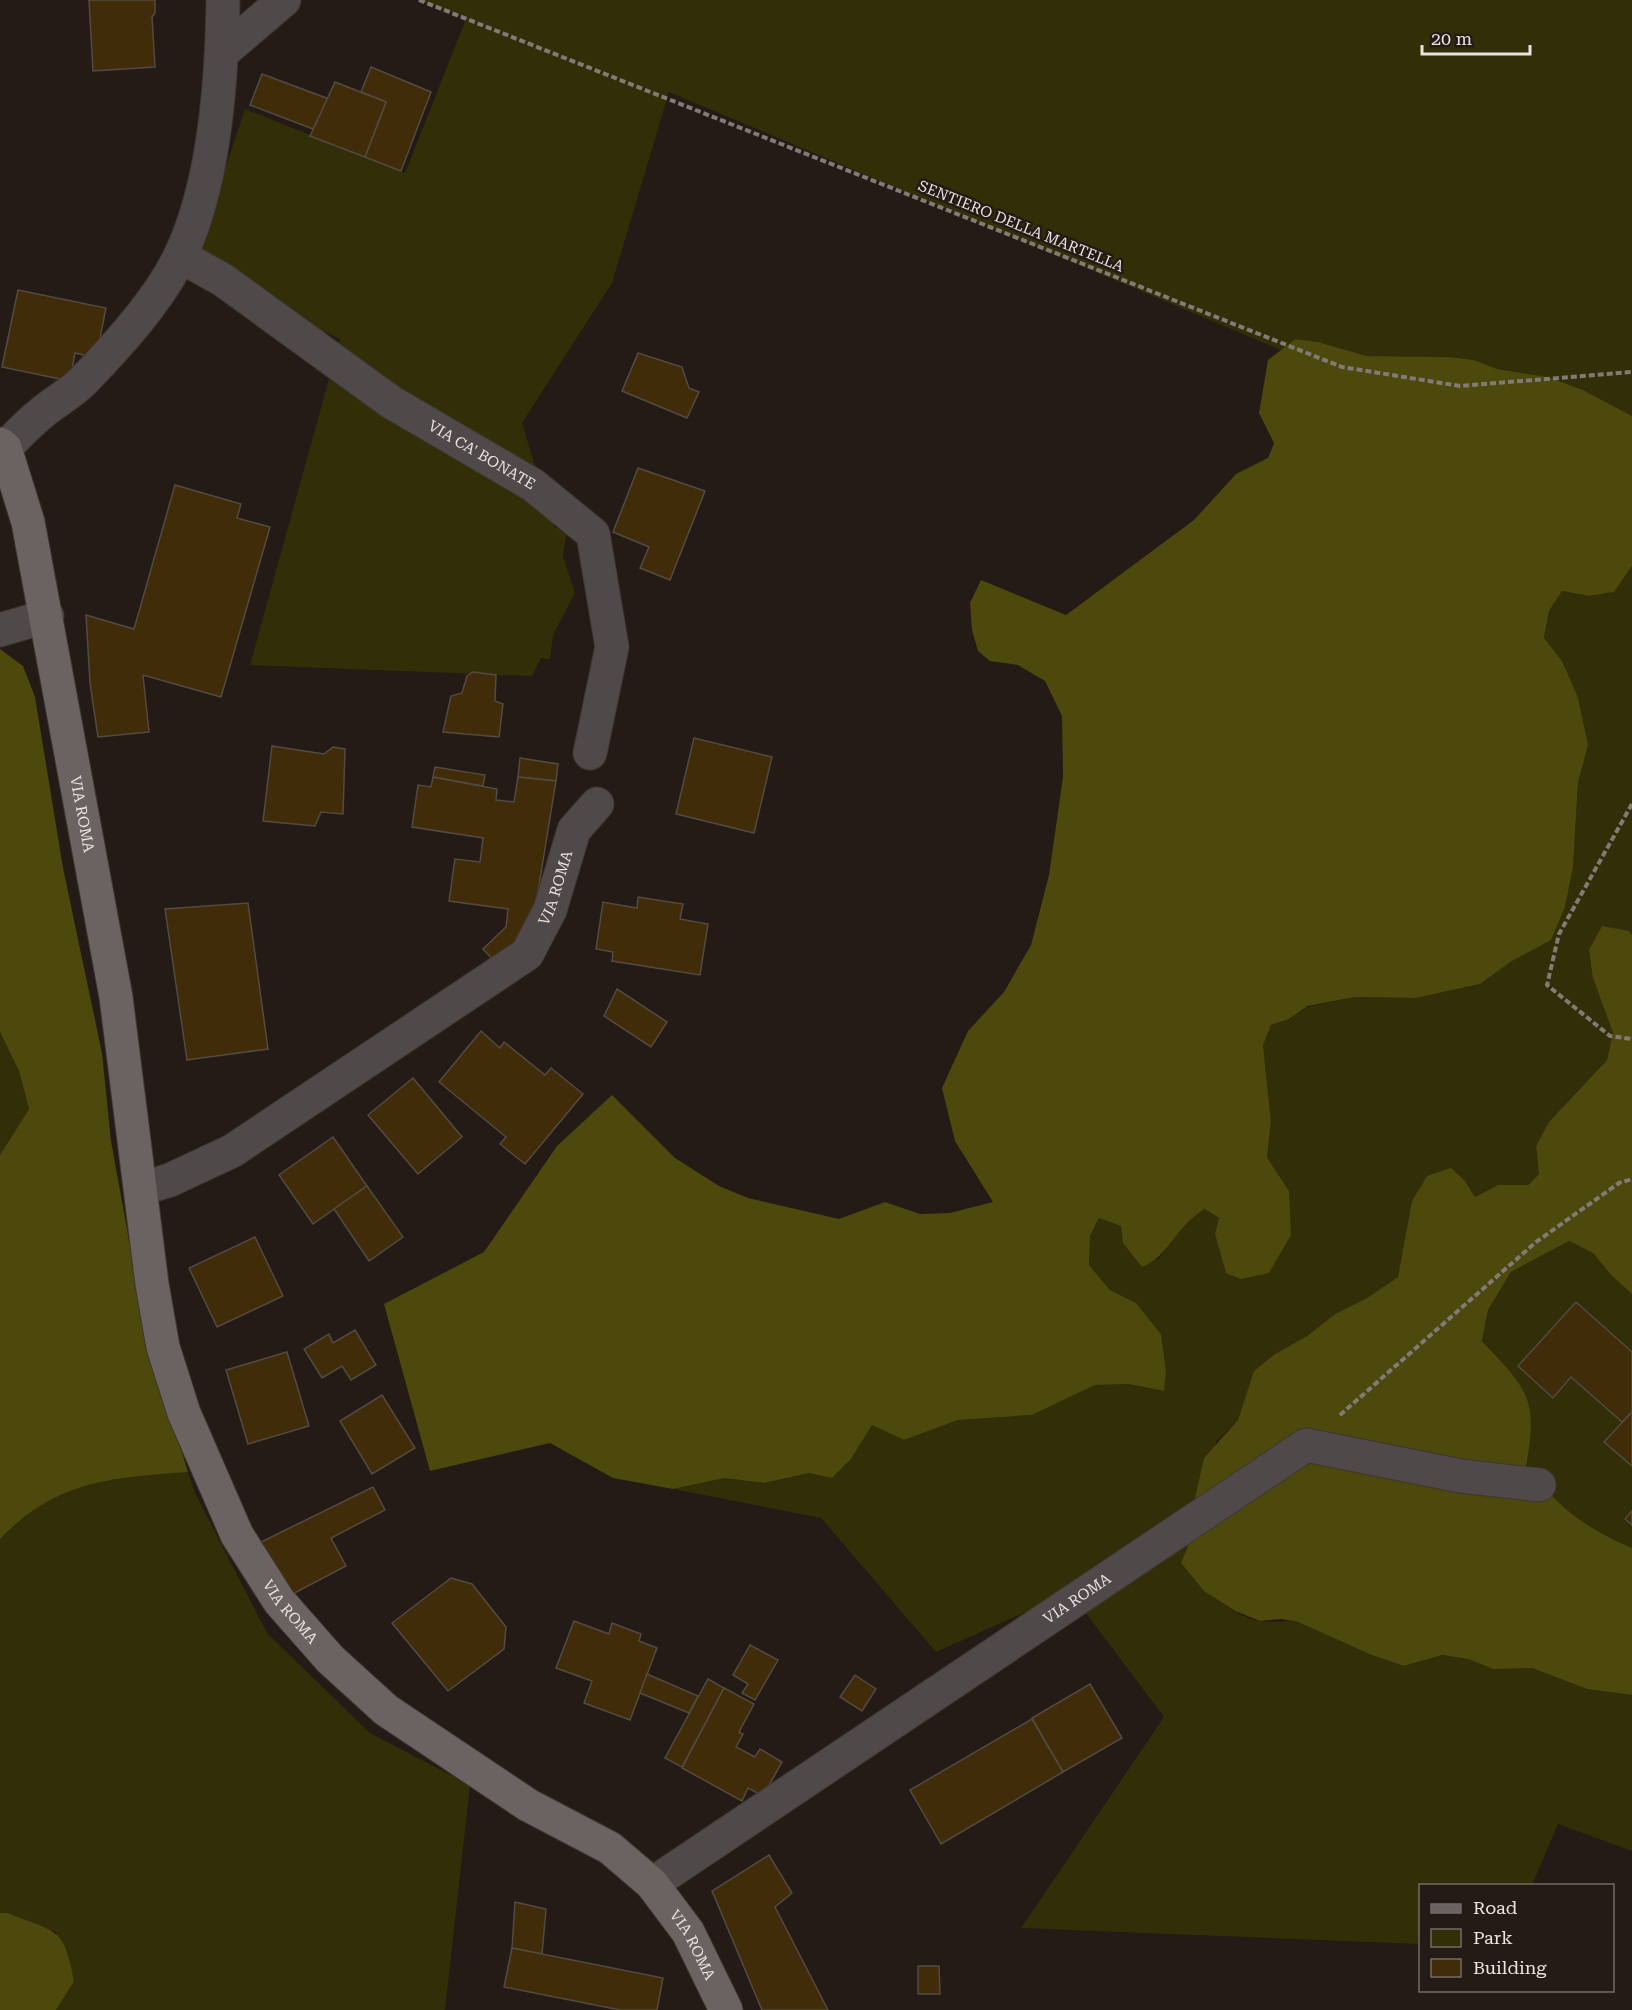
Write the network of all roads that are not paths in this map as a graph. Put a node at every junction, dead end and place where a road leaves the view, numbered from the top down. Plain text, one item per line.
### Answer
1 (223, 0) edge
2 (284, 0) edge
3 (222, 52) junction
4 (180, 256) junction
5 (2, 446) edge
6 (47, 616) junction
7 (0, 630) edge
8 (591, 753) dead end
9 (597, 804) dead end
10 (141, 1189) junction
11 (1539, 1485) dead end
12 (652, 1884) junction
13 (726, 2010) edge

1 - 3 street
2 - 3 street
3 - 4 street
4 - 5 street
4 - 8 street, VIA CA' BONATE
5 - 6 street, VIA ROMA
6 - 7 street
6 - 10 street, VIA ROMA
9 - 10 street, VIA ROMA
10 - 12 street, VIA ROMA
11 - 12 street, VIA ROMA
12 - 13 street, VIA ROMA

